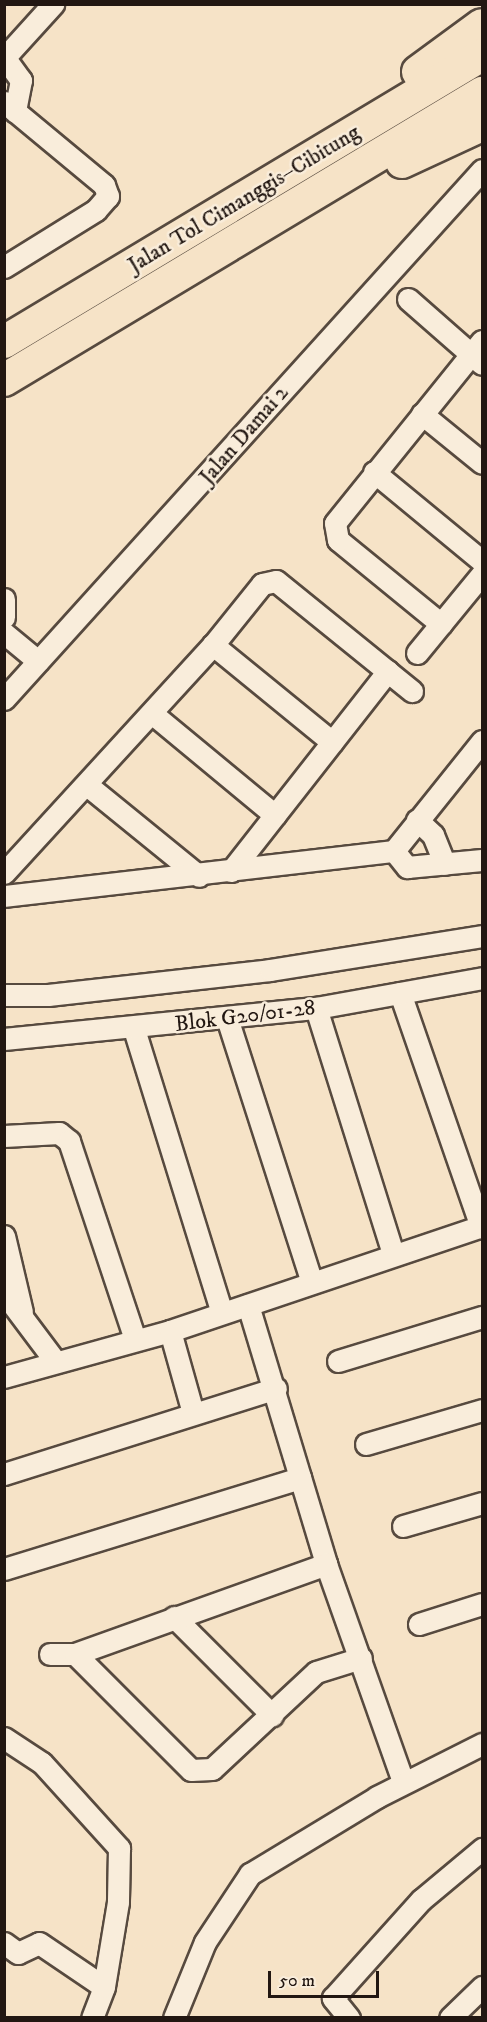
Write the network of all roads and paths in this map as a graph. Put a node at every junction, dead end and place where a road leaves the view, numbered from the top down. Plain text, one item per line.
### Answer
1 (53, 4) edge
2 (483, 25) edge
3 (483, 55) edge
4 (5, 57) edge
5 (483, 93) edge
6 (10, 106) edge
7 (483, 125) edge
8 (483, 170) edge
9 (244, 201) junction
10 (256, 229) junction
11 (4, 267) edge
12 (408, 298) dead end
13 (4, 342) edge
14 (479, 353) edge
15 (4, 380) edge
16 (422, 414) junction
17 (483, 463) edge
18 (374, 472) junction
19 (483, 561) edge
20 (483, 574) edge
21 (4, 599) edge
22 (4, 617) edge
23 (441, 624) junction
24 (4, 633) edge
25 (213, 645) junction
26 (417, 653) dead end
27 (38, 661) junction
28 (388, 671) junction
29 (412, 691) dead end
30 (4, 699) edge
31 (154, 715) junction
32 (483, 741) edge
33 (332, 742) junction
34 (87, 785) junction
35 (275, 815) junction
36 (417, 820) junction
37 (394, 851) junction
38 (483, 860) edge
39 (445, 864) junction
40 (231, 872) junction
41 (4, 873) edge
42 (199, 876) junction
43 (4, 896) edge
44 (483, 936) edge
45 (483, 978) edge
46 (400, 993) junction
47 (4, 995) edge
48 (316, 1008) junction
49 (227, 1018) junction
50 (134, 1029) junction
51 (4, 1039) edge
52 (4, 1136) edge
53 (482, 1226) edge
54 (4, 1236) edge
55 (393, 1254) junction
56 (311, 1280) junction
57 (4, 1293) edge
58 (248, 1305) junction
59 (22, 1312) junction
60 (222, 1313) junction
61 (483, 1317) edge
62 (170, 1331) junction
63 (135, 1339) junction
64 (55, 1361) junction
65 (338, 1361) dead end
66 (4, 1377) edge
67 (276, 1388) junction
68 (483, 1410) edge
69 (193, 1413) junction
70 (366, 1444) dead end
71 (4, 1474) edge
72 (300, 1478) junction
73 (483, 1503) edge
74 (403, 1526) dead end
75 (326, 1564) junction
76 (4, 1569) edge
77 (483, 1605) edge
78 (174, 1617) junction
79 (419, 1624) dead end
80 (50, 1654) dead end
81 (75, 1654) junction
82 (361, 1658) junction
83 (272, 1715) junction
84 (4, 1738) edge
85 (483, 1744) edge
86 (403, 1782) junction
87 (483, 1849) edge
88 (4, 1943) edge
89 (186, 1983) junction
90 (104, 1987) junction
91 (483, 1987) edge
92 (92, 2018) edge
93 (174, 2018) edge
94 (187, 2018) edge
95 (349, 2018) edge
96 (450, 2018) edge

1 - 4 street
2 - 9 highway
3 - 9 highway, Jalan Tol Cimanggis–Cibitung
4 - 6 street
5 - 10 highway, Jalan Tol Cimanggis–Cibitung
6 - 11 street
7 - 10 highway
8 - 27 street, Jalan Damai 2
9 - 13 highway, Jalan Tol Cimanggis–Cibitung
10 - 15 highway, Jalan Tol Cimanggis–Cibitung
12 - 14 street
14 - 16 street
16 - 17 street
16 - 18 street
18 - 19 street
18 - 23 street
20 - 23 street
21 - 22 street
23 - 26 street
24 - 27 street
25 - 28 street
25 - 31 street
25 - 33 street
27 - 30 street, Jalan Damai 2
28 - 29 street
28 - 33 street
31 - 34 street
31 - 35 street
32 - 36 street
33 - 35 street
34 - 41 street
34 - 42 street
35 - 40 street
36 - 37 street
36 - 39 street
37 - 39 street
37 - 40 street
38 - 39 street
40 - 42 street
42 - 43 street
44 - 47 street
45 - 46 street, Blok G20/01-28
46 - 48 street, Blok G20/01-28
46 - 53 street
48 - 49 street, Blok G20/01-28
48 - 55 street
49 - 50 street, Blok G20/01-28
49 - 56 street
50 - 51 street, Blok G20/01-28
50 - 60 street
52 - 63 street
53 - 55 street
54 - 59 street
55 - 56 street
56 - 58 street
57 - 59 street
58 - 60 street
58 - 67 street
59 - 64 street
60 - 62 street
61 - 65 street
62 - 63 street
62 - 69 street
63 - 64 street
64 - 66 street
67 - 69 street
67 - 72 street
68 - 70 street
69 - 71 street
72 - 75 street
72 - 76 street
73 - 74 street
75 - 78 street
75 - 82 street
77 - 79 street
78 - 81 street
78 - 83 street
80 - 81 street
81 - 83 street
82 - 83 street
82 - 86 street
84 - 90 street
85 - 86 street
86 - 89 street
87 - 95 street
88 - 90 street
89 - 93 street
89 - 94 street
90 - 92 street
91 - 96 street

